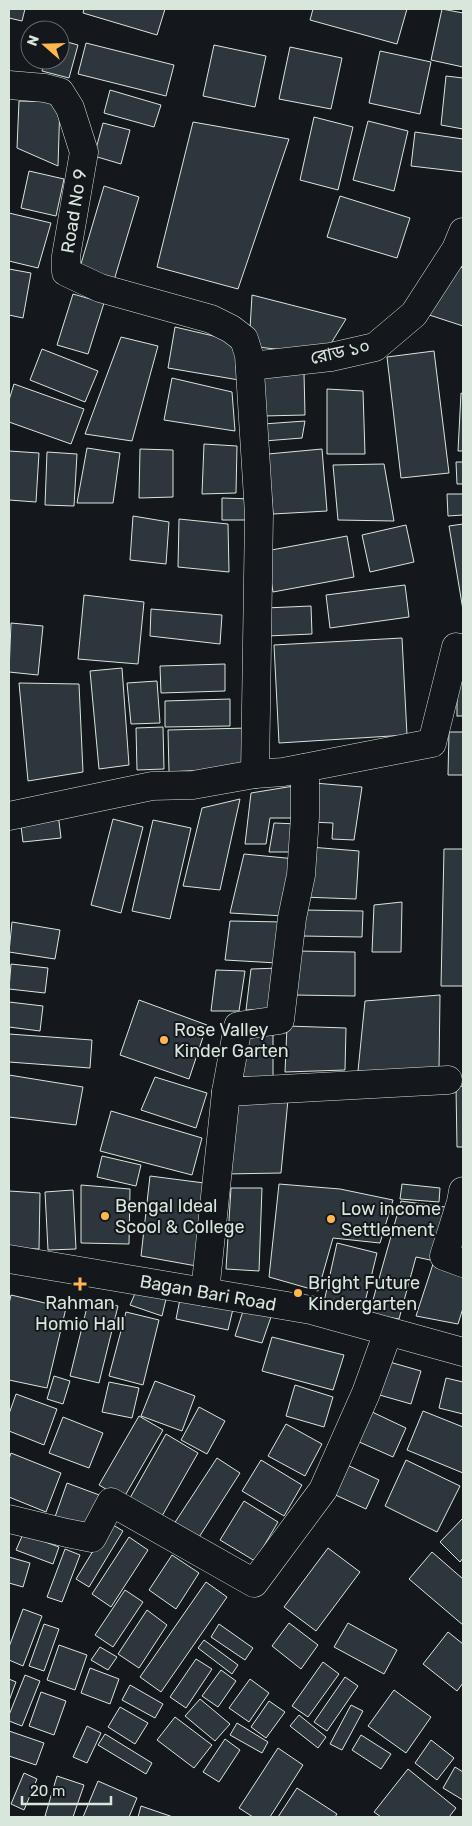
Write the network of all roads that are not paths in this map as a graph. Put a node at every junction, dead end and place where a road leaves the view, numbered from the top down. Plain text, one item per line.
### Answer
1 (9, 85) edge
2 (463, 232) edge
3 (250, 366) junction
4 (463, 649) edge
5 (305, 768) junction
6 (255, 774) junction
7 (9, 816) edge
8 (448, 1080) dead end
9 (226, 1092) junction
10 (463, 1191) edge
11 (9, 1259) edge
12 (463, 1263) edge
13 (205, 1292) junction
14 (388, 1332) junction
15 (462, 1347) edge
16 (9, 1519) edge

1 - 3 street, Road No 9
2 - 3 street, রোড ১০
3 - 6 street
4 - 5 street
5 - 6 street
5 - 9 street
6 - 7 street
8 - 9 street
9 - 13 street
10 - 12 street
11 - 13 street, Bagan Bari Road
13 - 14 street, Bagan Bari Road
14 - 15 street, Bagan Bari Road
14 - 16 street

